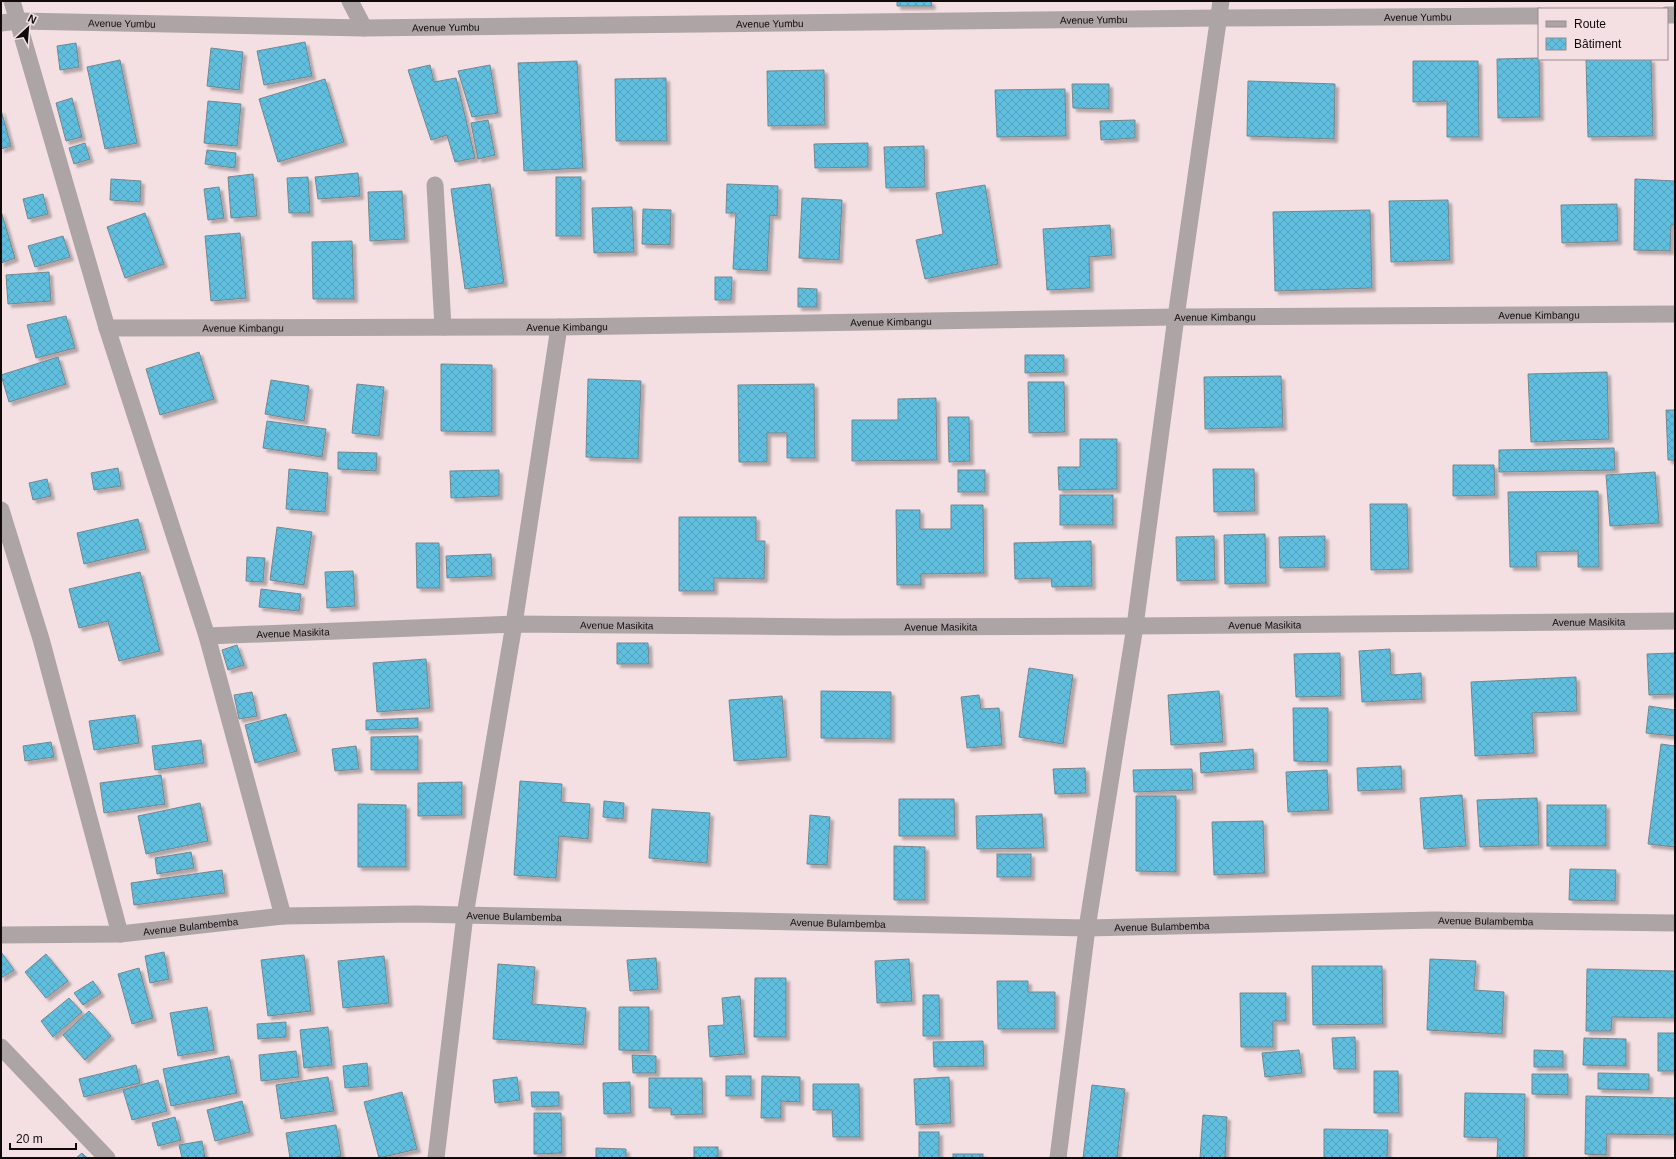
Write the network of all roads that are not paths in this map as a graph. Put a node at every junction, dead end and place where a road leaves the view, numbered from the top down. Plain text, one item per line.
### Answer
1 (12, 1) edge
2 (350, 1) edge
3 (1221, 1) edge
4 (1538, 16) edge
5 (1218, 18) junction
6 (19, 21) junction
7 (1, 23) edge
8 (364, 28) junction
9 (435, 185) dead end
10 (1675, 314) edge
11 (1176, 317) junction
12 (443, 327) junction
13 (559, 327) junction
14 (107, 328) junction
15 (1, 510) edge
16 (1675, 621) edge
17 (514, 624) junction
18 (1135, 626) junction
19 (208, 636) junction
20 (466, 915) junction
21 (283, 916) junction
22 (1675, 923) edge
23 (1087, 928) junction
24 (1, 934) edge
25 (120, 934) junction
26 (1, 1047) edge
27 (107, 1158) edge
28 (436, 1158) edge
29 (1058, 1158) edge

1 - 6 street
2 - 8 street
3 - 5 street
4 - 5 street, Avenue Yumbu
5 - 8 street, Avenue Yumbu
5 - 11 street
6 - 7 street, Avenue Yumbu
6 - 8 street, Avenue Yumbu
6 - 14 street
9 - 12 street
10 - 11 street, Avenue Kimbangu
11 - 13 street, Avenue Kimbangu
11 - 18 street
12 - 13 street, Avenue Kimbangu
12 - 14 street, Avenue Kimbangu
13 - 17 street
14 - 19 street
15 - 25 street
16 - 18 street, Avenue Masikita
17 - 18 street, Avenue Masikita
17 - 19 street, Avenue Masikita
17 - 20 street
18 - 23 street
19 - 21 street
20 - 21 street, Avenue Bulambemba
20 - 23 street, Avenue Bulambemba
20 - 28 street
21 - 25 street, Avenue Bulambemba
22 - 23 street, Avenue Bulambemba
23 - 29 street
24 - 25 street, Avenue Bulambemba
26 - 27 street

